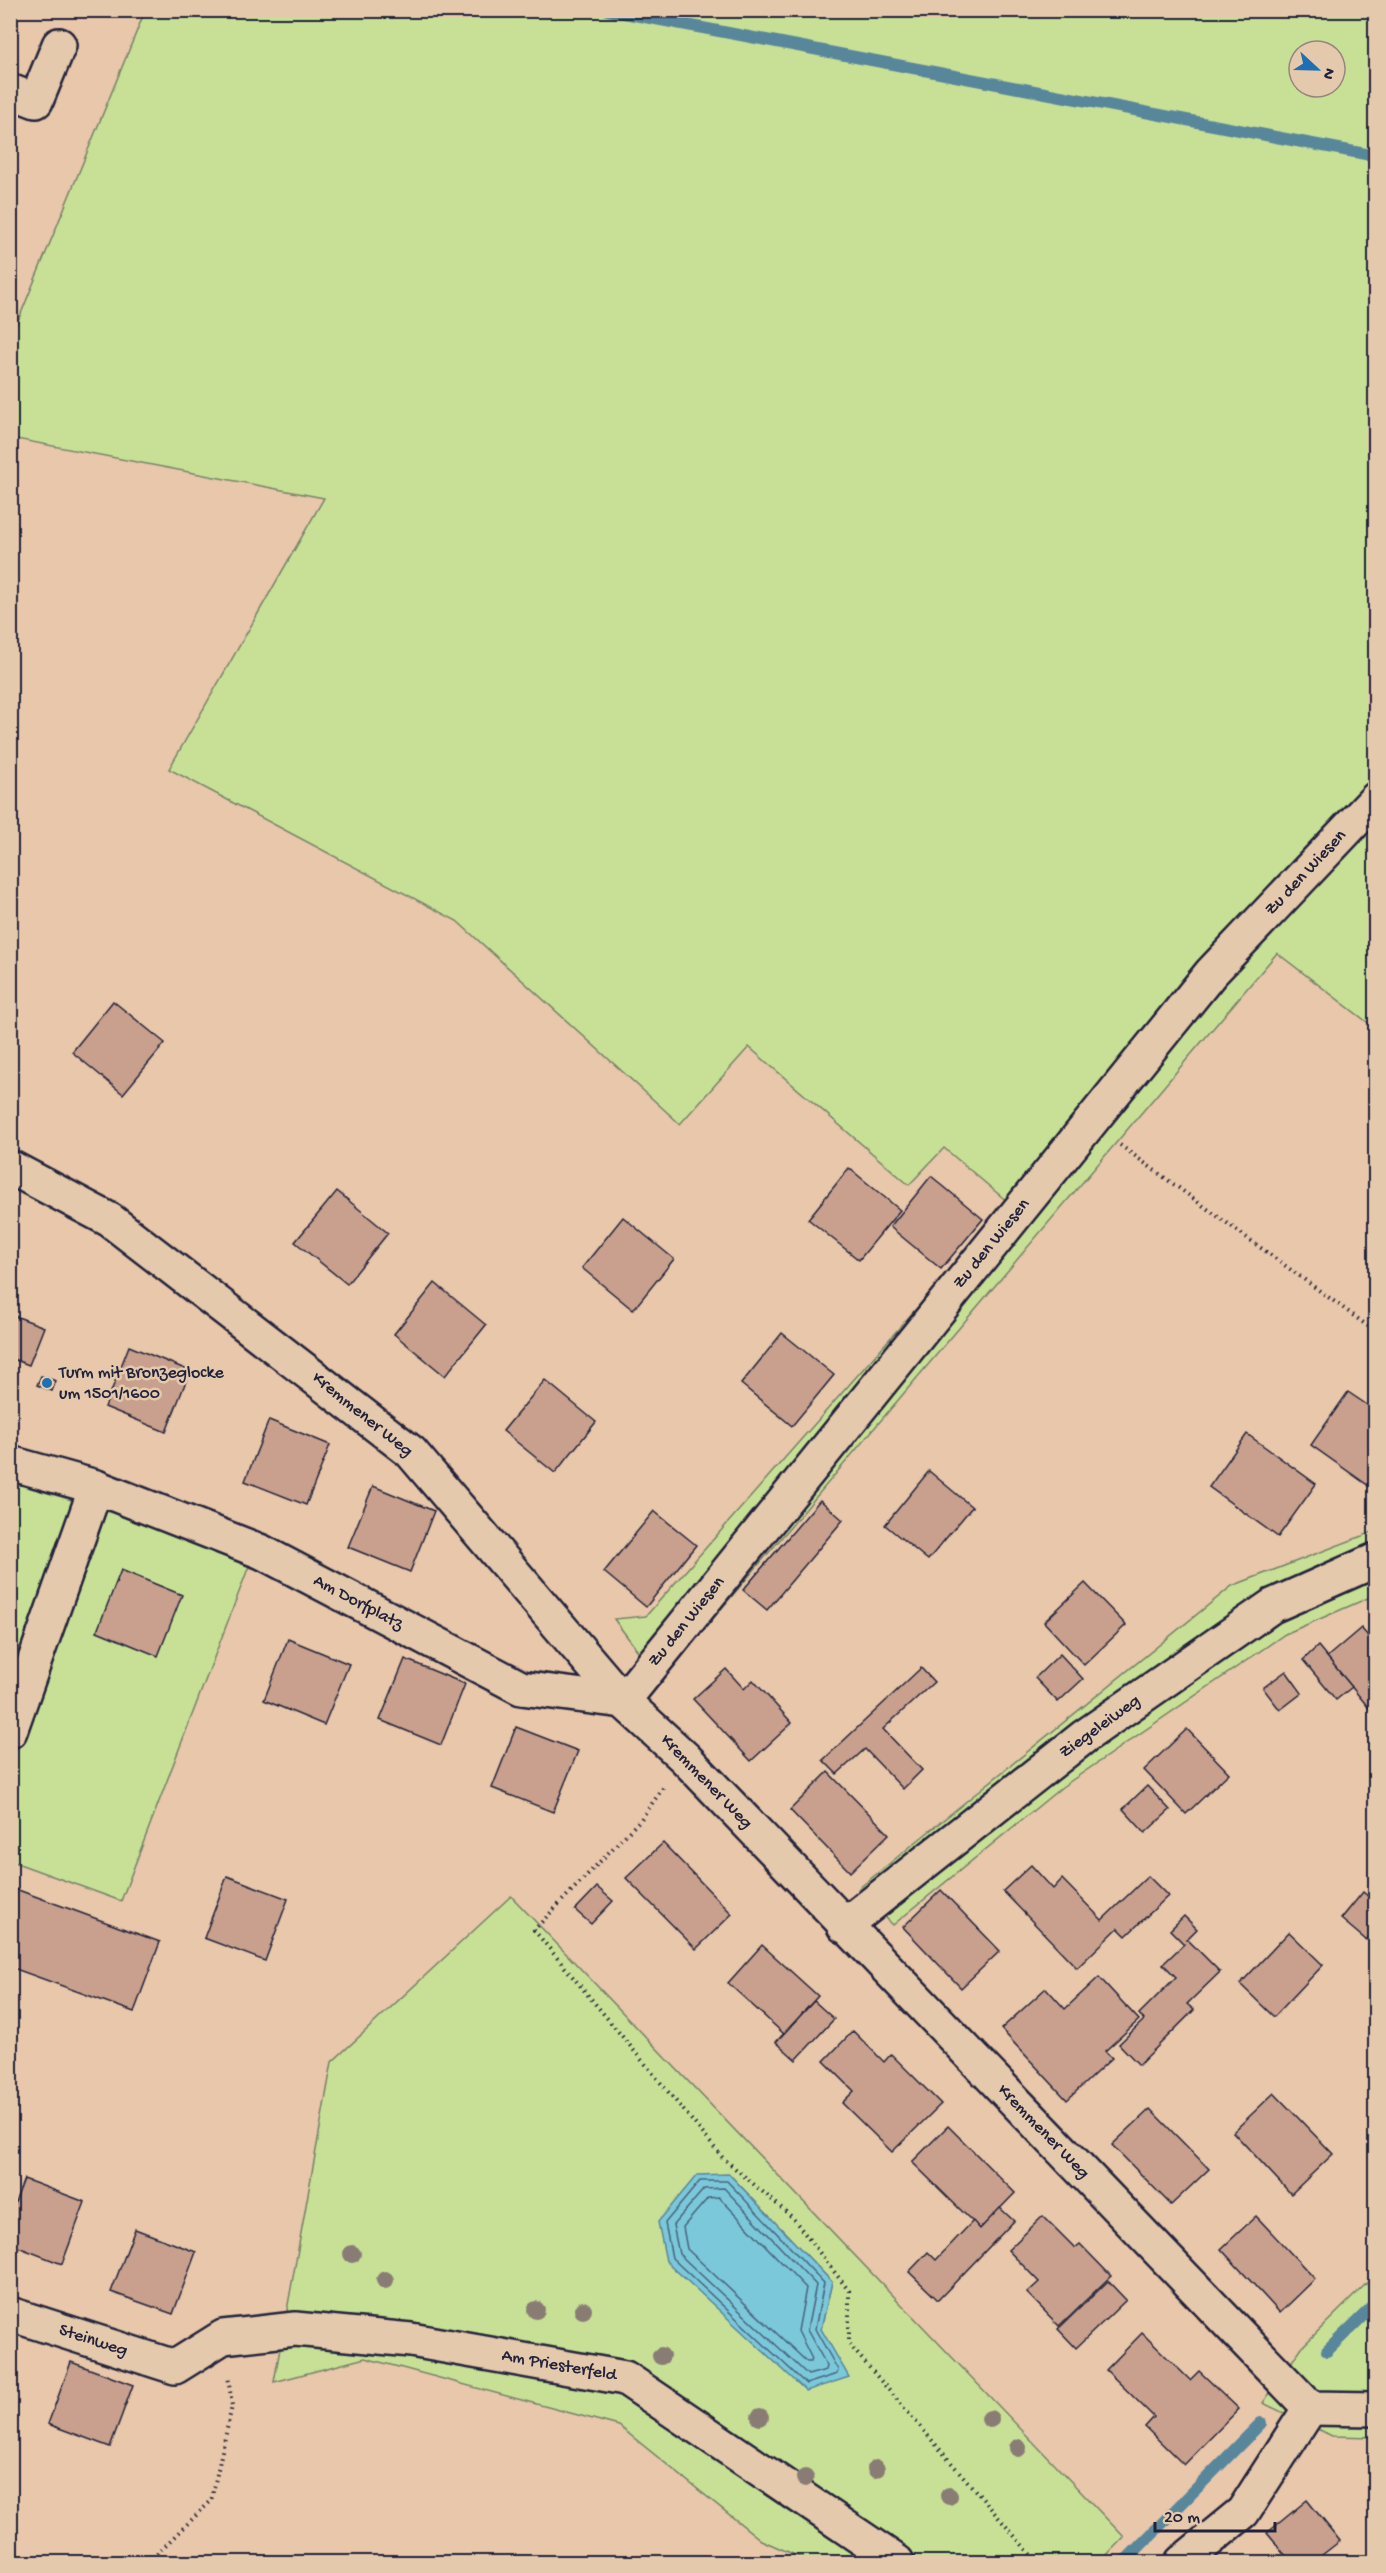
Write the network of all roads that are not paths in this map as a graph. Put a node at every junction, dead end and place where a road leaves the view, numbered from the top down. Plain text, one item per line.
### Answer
1 (59, 45) dead end
2 (10, 91) edge
3 (1376, 799) edge
4 (10, 1167) edge
5 (10, 1463) edge
6 (96, 1487) junction
7 (1376, 1560) edge
8 (623, 1701) junction
9 (10, 1731) edge
10 (844, 1926) junction
11 (10, 2314) edge
12 (175, 2367) joint
13 (1310, 2408) junction
14 (1376, 2409) edge
15 (897, 2562) edge
16 (1182, 2562) edge

1 - 2 street
3 - 8 street, Zu den Wiesen
4 - 8 street, Kremmener Weg
5 - 6 street, Am Dorfplatz
6 - 8 street, Am Dorfplatz
6 - 9 street
7 - 10 street, Ziegeleiweg
8 - 10 street, Kremmener Weg
10 - 13 street, Kremmener Weg
11 - 12 street, Steinweg
12 - 15 street, Am Priesterfeld
13 - 14 street
13 - 16 street

